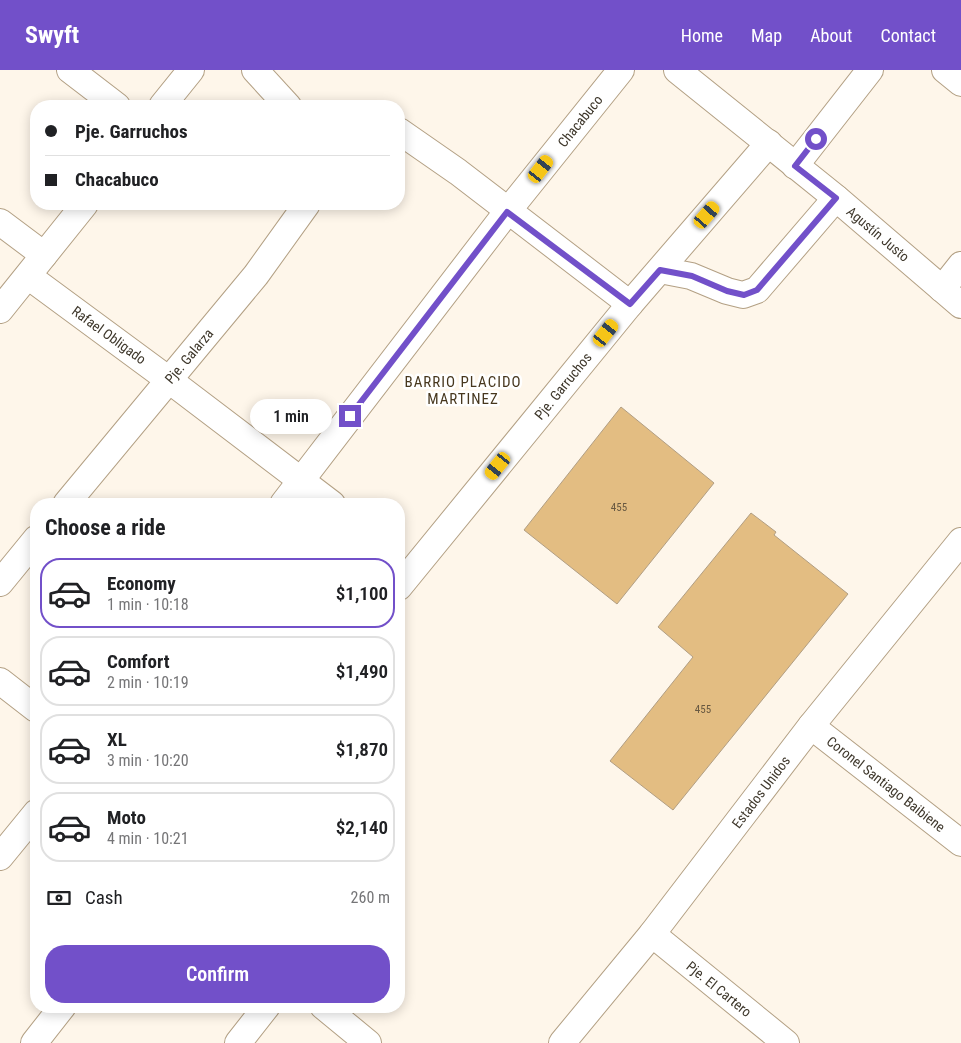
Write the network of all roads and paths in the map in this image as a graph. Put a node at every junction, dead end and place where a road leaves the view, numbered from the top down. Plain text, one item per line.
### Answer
1 (70, 70) edge
2 (192, 70) edge
3 (255, 70) edge
4 (620, 70) edge
5 (677, 70) edge
6 (870, 70) edge
7 (945, 70) edge
8 (961, 84) edge
9 (108, 100) edge
10 (167, 100) edge
11 (282, 100) edge
12 (405, 135) edge
13 (770, 143) junction
14 (795, 166) junction
15 (836, 198) junction
16 (80, 210) edge
17 (303, 210) edge
18 (507, 212) junction
19 (0, 222) edge
20 (44, 256) junction
21 (961, 265) edge
22 (660, 270) junction
23 (28, 276) junction
24 (952, 297) edge
25 (630, 304) junction
26 (0, 310) edge
27 (169, 380) junction
28 (302, 480) junction
29 (71, 498) edge
30 (288, 498) edge
31 (324, 498) edge
32 (961, 541) edge
33 (30, 546) edge
34 (405, 570) edge
35 (0, 583) edge
36 (0, 681) edge
37 (30, 704) edge
38 (811, 726) junction
39 (30, 820) edge
40 (961, 843) edge
41 (0, 857) edge
42 (652, 934) junction
43 (58, 1013) edge
44 (262, 1013) edge
45 (332, 1013) edge
46 (34, 1043) edge
47 (238, 1043) edge
48 (368, 1043) edge
49 (562, 1043) edge
50 (786, 1043) edge

1 - 9 street
2 - 10 street
3 - 11 street
4 - 18 street, Chacabuco
5 - 13 street, Agustín Justo
6 - 14 street
7 - 8 street
12 - 18 street
13 - 14 street, Agustín Justo
13 - 22 street, Pje. Garruchos
14 - 15 street, Agustín Justo
15 - 22 street
15 - 24 street, Agustín Justo
16 - 20 street
17 - 27 street, Pje. Galarza
18 - 25 street
18 - 28 street, Chacabuco
19 - 20 street
20 - 23 street
21 - 24 street
22 - 25 street, Pje. Garruchos
23 - 26 street
23 - 27 street, Rafael Obligado
25 - 34 street, Pje. Garruchos
27 - 28 street, Rafael Obligado
27 - 29 street, Pje. Galarza
28 - 30 street, Chacabuco
28 - 31 street, Rafael Obligado
32 - 38 street, Estados Unidos
33 - 35 street
36 - 37 street
38 - 40 street, Coronel Santiago Baibiene
38 - 42 street, Estados Unidos
39 - 41 street
42 - 49 street, Estados Unidos
42 - 50 street, Pje. El Cartero
43 - 46 street
44 - 47 street
45 - 48 street

